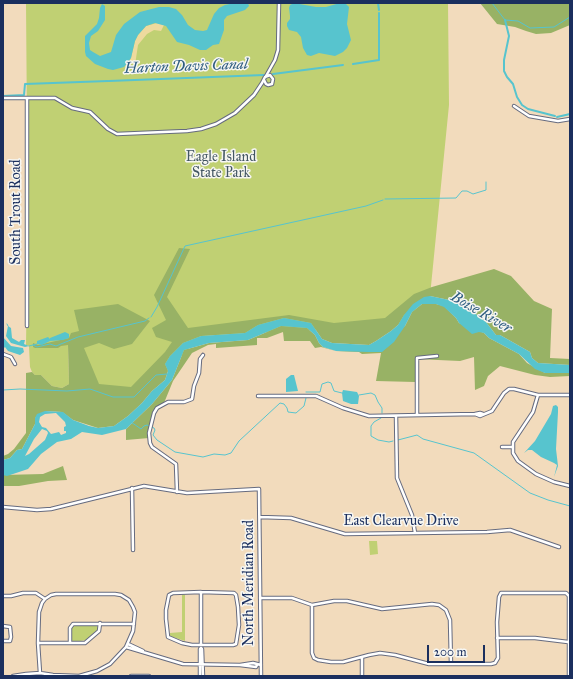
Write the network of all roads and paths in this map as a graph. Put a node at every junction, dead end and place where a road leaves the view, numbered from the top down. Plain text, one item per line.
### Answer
1 (279, 3) edge
2 (271, 68) junction
3 (266, 76) junction
4 (271, 76) junction
5 (264, 80) junction
6 (267, 84) junction
7 (260, 87) junction
8 (3, 98) edge
9 (27, 98) junction
10 (514, 106) dead end
11 (570, 120) edge
12 (26, 326) dead end
13 (3, 354) edge
14 (203, 355) dead end
15 (437, 356) dead end
16 (15, 364) dead end
17 (538, 395) junction
18 (570, 395) edge
19 (258, 396) dead end
20 (417, 415) junction
21 (396, 416) junction
22 (502, 447) dead end
23 (512, 447) junction
24 (570, 486) edge
25 (132, 488) junction
26 (177, 492) junction
27 (3, 507) edge
28 (260, 517) junction
29 (415, 533) junction
30 (559, 547) dead end
31 (133, 550) dead end
32 (201, 592) junction
33 (3, 596) edge
34 (260, 598) junction
35 (45, 599) junction
36 (312, 606) junction
37 (100, 623) junction
38 (134, 624) junction
39 (3, 626) edge
40 (569, 629) edge
41 (498, 638) junction
42 (3, 641) edge
43 (568, 642) junction
44 (38, 644) junction
45 (70, 644) junction
46 (127, 646) junction
47 (201, 646) junction
48 (362, 656) junction
49 (450, 664) junction
50 (201, 665) junction
51 (259, 665) junction
52 (40, 673) junction
53 (13, 676) edge
54 (130, 676) edge
55 (149, 676) edge
56 (201, 676) edge
57 (261, 676) edge
58 (362, 676) edge
59 (570, 676) edge

1 - 2 street
2 - 3 street
2 - 4 street
3 - 4 street
3 - 5 street
4 - 6 street
5 - 6 street
5 - 7 street
6 - 7 street
7 - 9 street
8 - 9 street
9 - 12 street, South Trout Road
10 - 11 street
13 - 16 street
14 - 26 street
15 - 20 street
17 - 18 street
17 - 20 street
17 - 23 street
19 - 21 street
20 - 21 street
21 - 29 street
22 - 23 street
23 - 24 street
25 - 26 street
25 - 27 street
25 - 31 street
26 - 28 street, North Meridian Road
28 - 29 street, East Clearvue Drive
28 - 34 street, North Meridian Road
29 - 30 street, East Clearvue Drive
32 - 47 street
32 - 47 street
32 - 47 street
33 - 35 street
34 - 36 street
34 - 51 street, North Meridian Road
35 - 38 street
35 - 44 street
36 - 48 street
36 - 49 street
37 - 38 street
37 - 45 street
37 - 45 street
38 - 46 street
39 - 42 street
40 - 41 street
40 - 43 street
41 - 43 street
41 - 49 street
43 - 59 street
44 - 45 street
44 - 52 street
46 - 50 street
46 - 52 street
47 - 50 street
48 - 49 street
48 - 58 street
50 - 51 street
50 - 56 street
51 - 57 street, North Meridian Road
52 - 53 street
54 - 55 street

